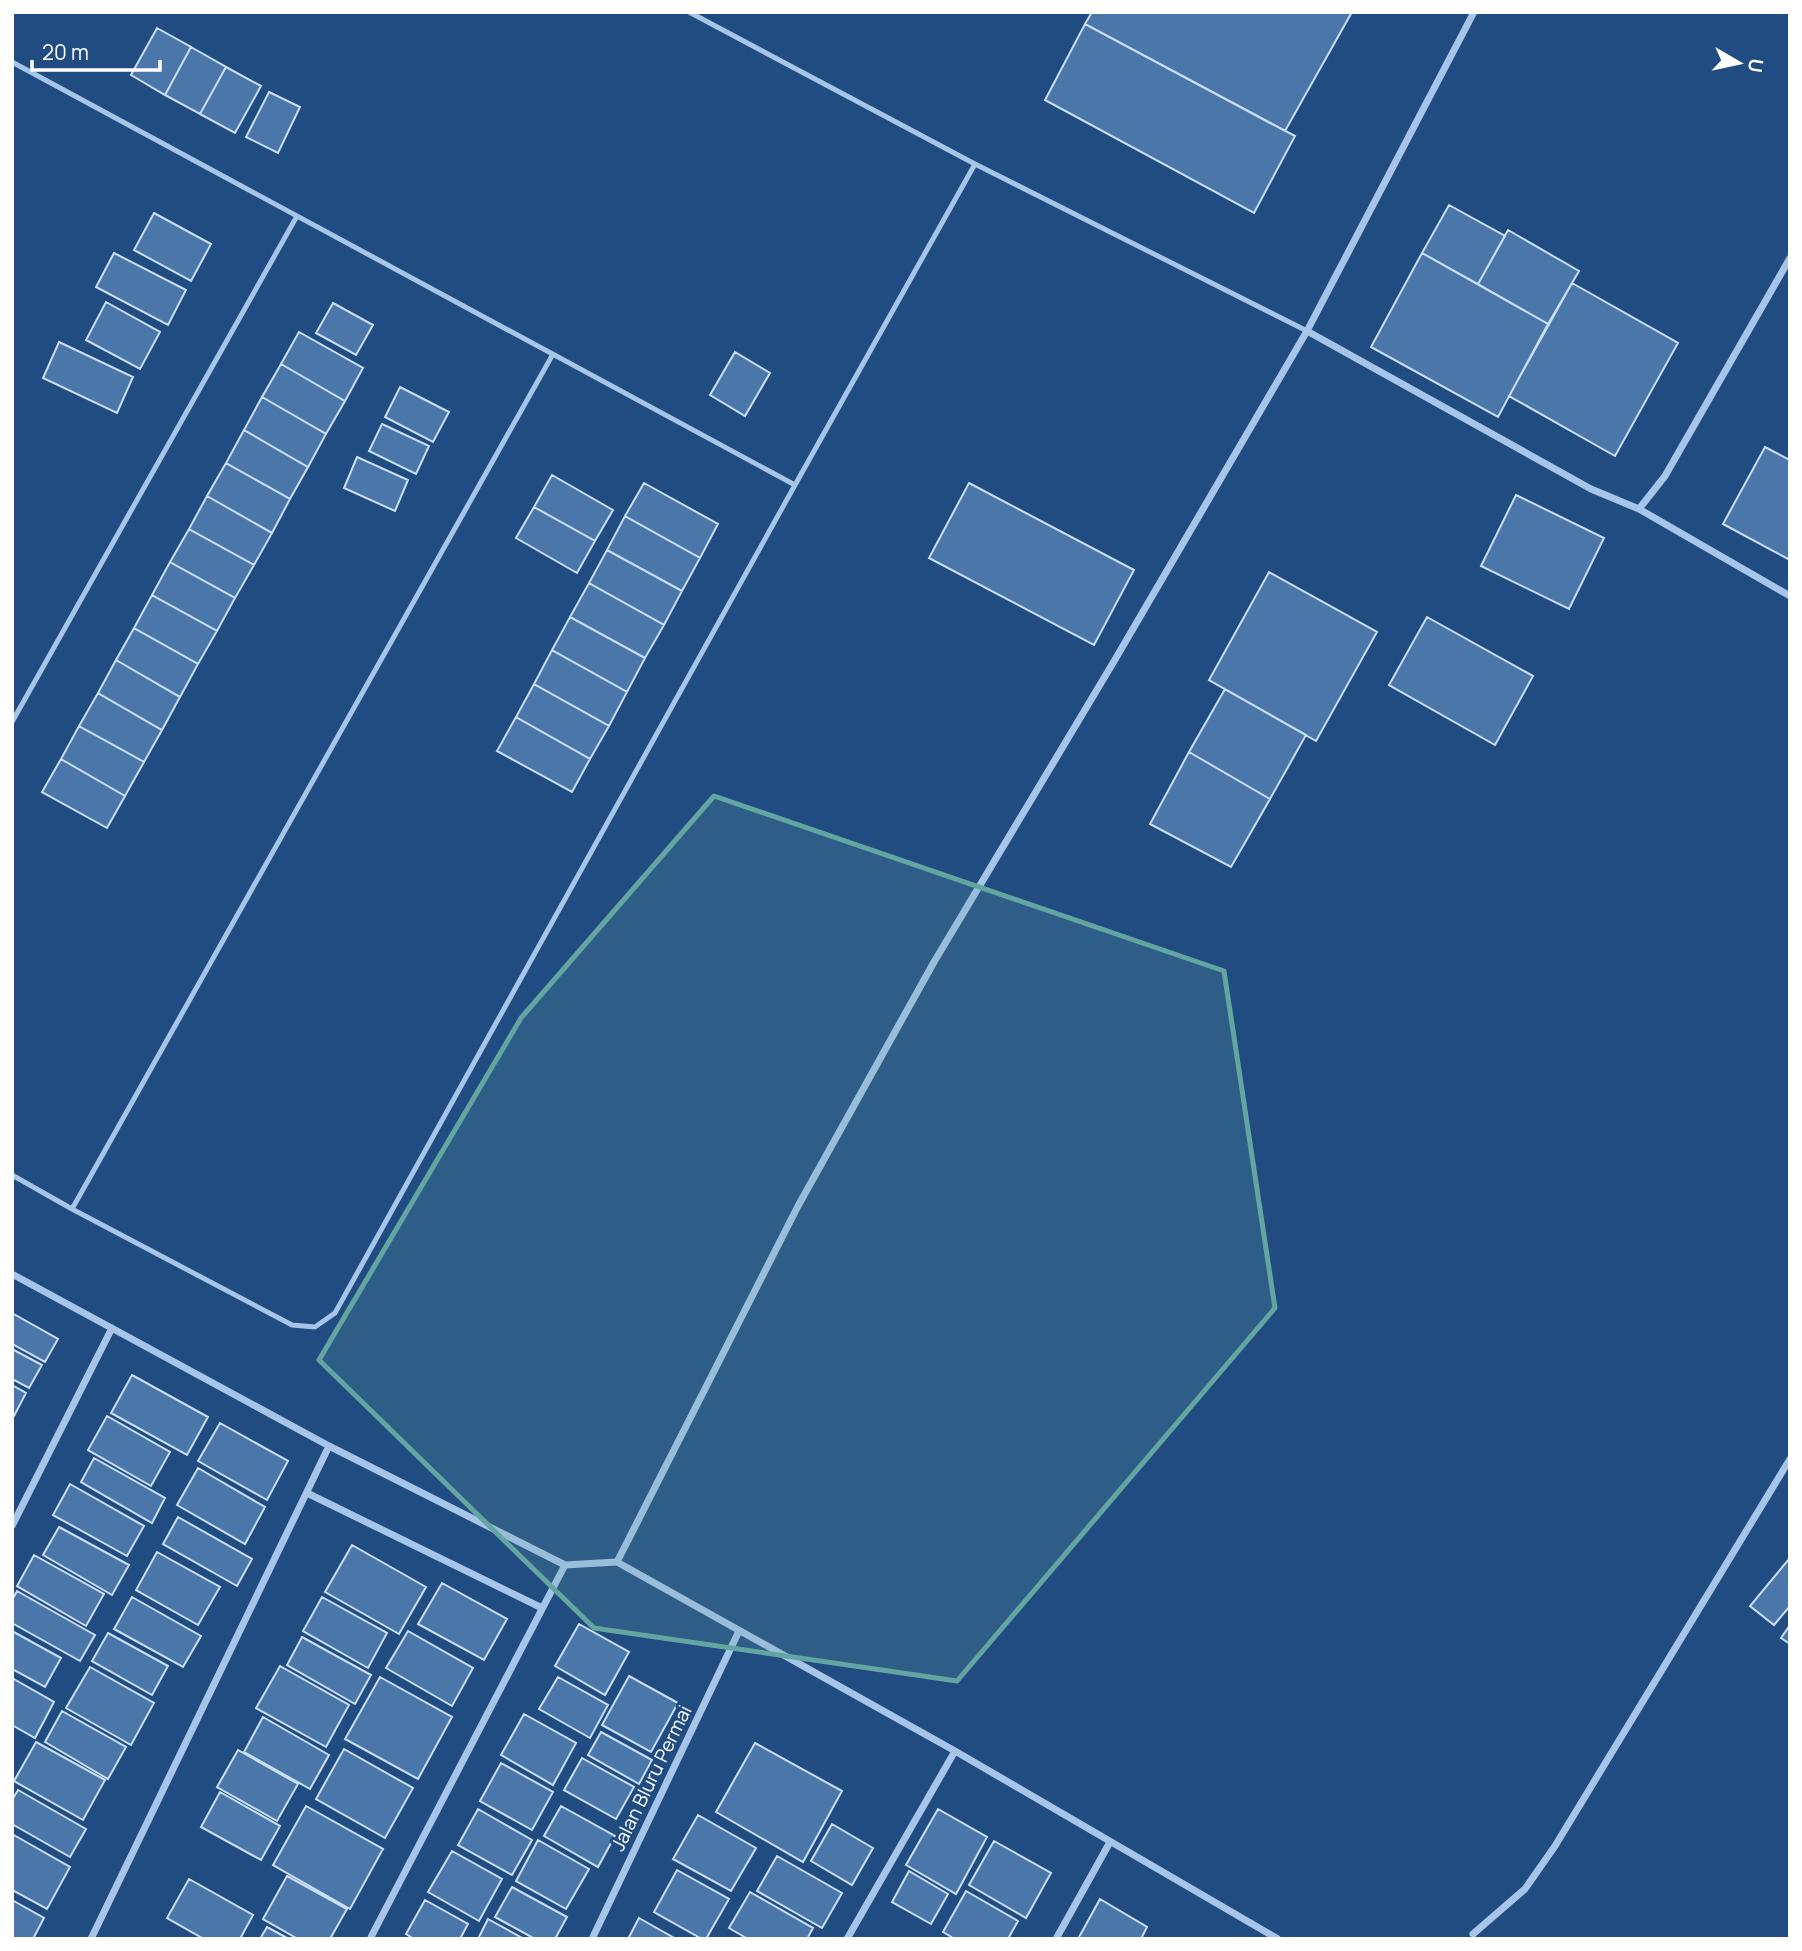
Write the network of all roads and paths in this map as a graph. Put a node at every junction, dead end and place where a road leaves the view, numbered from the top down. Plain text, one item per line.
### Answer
1 (689, 12) edge
2 (1474, 12) edge
3 (12, 62) edge
4 (975, 164) junction
5 (297, 216) junction
6 (1790, 258) edge
7 (1307, 331) junction
8 (553, 354) junction
9 (795, 485) junction
10 (1639, 509) junction
11 (1790, 596) edge
12 (12, 722) edge
13 (12, 1175) edge
14 (72, 1209) junction
15 (12, 1274) edge
16 (112, 1328) junction
17 (329, 1446) junction
18 (1790, 1459) edge
19 (307, 1493) junction
20 (12, 1525) edge
21 (617, 1562) junction
22 (565, 1565) junction
23 (542, 1608) junction
24 (739, 1631) junction
25 (955, 1751) junction
26 (1110, 1842) junction
27 (1473, 1934) dead end
28 (1272, 1938) edge
29 (92, 1939) edge
30 (370, 1939) edge
31 (592, 1939) edge
32 (847, 1939) edge
33 (1056, 1939) edge

1 - 4 lane
2 - 7 street
3 - 5 lane
4 - 7 lane
4 - 9 lane
5 - 8 lane
5 - 12 lane
6 - 10 street
7 - 10 street
7 - 21 street
8 - 9 lane
8 - 14 lane
9 - 14 lane
10 - 11 street
13 - 14 lane
15 - 16 street
16 - 17 street
16 - 20 street
17 - 19 street
17 - 22 street
18 - 27 street
19 - 23 street
19 - 29 street
21 - 22 street
21 - 24 street
22 - 23 street
23 - 30 street
24 - 25 street
24 - 31 street, Jalan Bluru Permai
25 - 26 street
25 - 32 street
26 - 28 street
26 - 33 street

